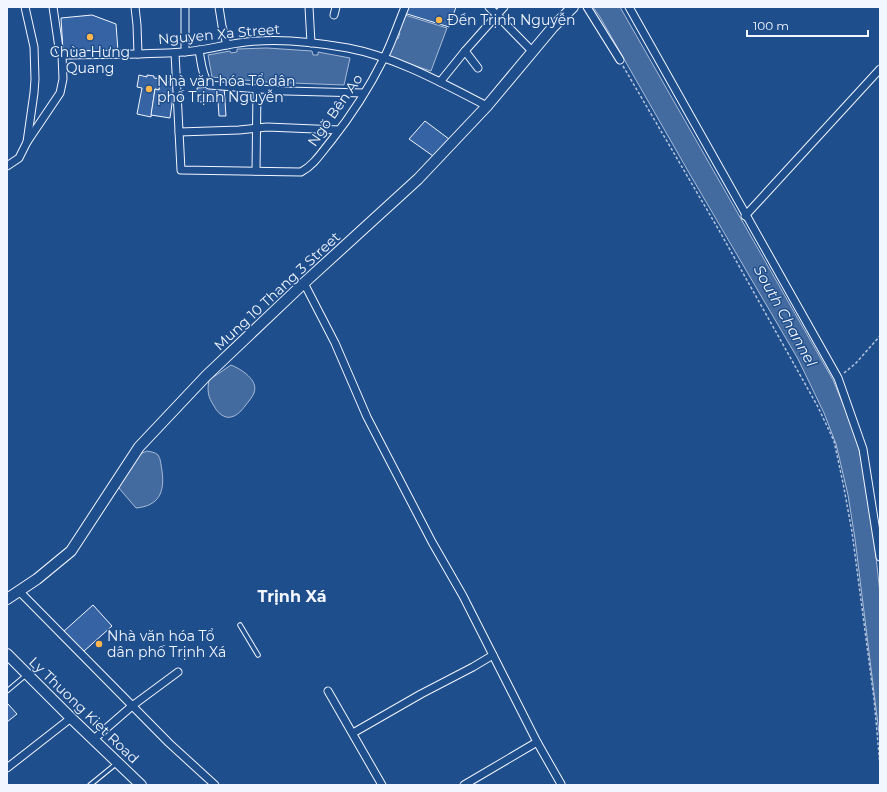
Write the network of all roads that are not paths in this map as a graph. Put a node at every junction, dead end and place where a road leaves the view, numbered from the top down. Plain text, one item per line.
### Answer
1 (25, 7) edge
2 (53, 7) edge
3 (135, 7) edge
4 (185, 7) edge
5 (219, 7) edge
6 (309, 7) edge
7 (336, 7) edge
8 (405, 7) edge
9 (489, 7) edge
10 (504, 7) edge
11 (573, 7) edge
12 (587, 7) edge
13 (629, 7) edge
14 (334, 15) dead end
15 (496, 15) junction
16 (311, 43) junction
17 (227, 45) junction
18 (199, 50) junction
19 (465, 51) junction
20 (532, 51) junction
21 (175, 52) junction
22 (185, 52) junction
23 (138, 54) junction
24 (62, 55) junction
25 (384, 58) junction
26 (620, 60) road end
27 (478, 68) dead end
28 (880, 69) edge
29 (440, 82) junction
30 (257, 89) junction
31 (364, 93) junction
32 (487, 106) junction
33 (256, 128) junction
34 (339, 130) junction
35 (179, 132) junction
36 (26, 142) junction
37 (7, 166) edge
38 (256, 171) junction
39 (746, 216) junction
40 (304, 283) junction
41 (880, 557) edge
42 (19, 591) junction
43 (7, 599) edge
44 (240, 625) dead end
45 (7, 654) edge
46 (258, 655) dead end
47 (494, 655) junction
48 (178, 672) dead end
49 (27, 674) junction
50 (7, 691) edge
51 (328, 691) dead end
52 (132, 706) junction
53 (71, 718) junction
54 (353, 733) junction
55 (94, 739) junction
56 (537, 742) junction
57 (118, 762) junction
58 (7, 768) edge
59 (90, 785) edge
60 (141, 785) edge
61 (215, 785) edge
62 (381, 785) edge
63 (464, 785) edge
64 (561, 785) edge

1 - 36 street
2 - 24 street
3 - 23 street
4 - 22 street
5 - 17 street
6 - 16 street
7 - 14 street
8 - 25 street, Ngõ Bên Ao
9 - 15 street
10 - 15 street
11 - 20 main road, Mung 10 Thang 3 Street
12 - 26 street
13 - 39 street
15 - 19 street
15 - 20 street
16 - 17 street, Nguyen Xa Street
16 - 25 street, Nguyen Xa Street
17 - 18 street, Nguyen Xa Street
18 - 22 street, Nguyen Xa Street
18 - 30 street
19 - 27 street
19 - 29 street
20 - 32 main road, Mung 10 Thang 3 Street
21 - 22 street, Nguyen Xa Street
21 - 23 street, Nguyen Xa Street
21 - 35 street
23 - 24 street, Nguyen Xa Street
24 - 36 street
25 - 29 street, Nguyen Xa Street
25 - 31 street, Ngõ Bên Ao
28 - 39 street
29 - 32 street, Nguyen Xa Street
30 - 31 street
30 - 33 street
31 - 34 street, Ngõ Bên Ao
32 - 40 main road, Mung 10 Thang 3 Street
33 - 34 street
33 - 35 street
33 - 38 street
34 - 38 street, Ngõ Bên Ao
35 - 38 street
36 - 37 street
39 - 41 street
40 - 42 main road, Mung 10 Thang 3 Street
40 - 47 street
42 - 43 main road, Mung 10 Thang 3 Street
42 - 52 street
44 - 46 lane
45 - 49 main road, Ly Thuong Kiet Road
47 - 54 street
47 - 56 street
48 - 52 street
49 - 50 lane
49 - 53 main road, Ly Thuong Kiet Road
51 - 54 street
52 - 55 street
52 - 61 street
53 - 55 main road, Ly Thuong Kiet Road
53 - 58 street
54 - 62 street
55 - 57 main road, Ly Thuong Kiet Road
56 - 63 street
56 - 64 street
57 - 59 lane
57 - 60 main road, Ly Thuong Kiet Road

